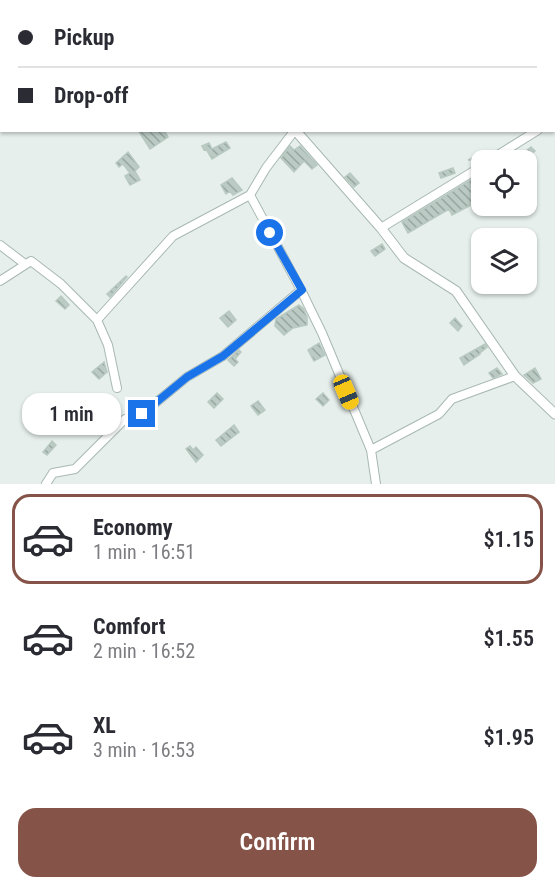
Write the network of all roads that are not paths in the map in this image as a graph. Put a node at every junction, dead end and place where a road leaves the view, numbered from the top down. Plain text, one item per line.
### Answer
1 (293, 132) edge
2 (297, 132) edge
3 (535, 132) edge
4 (506, 150) edge
5 (471, 173) edge
6 (250, 195) junction
7 (381, 228) junction
8 (0, 245) edge
9 (25, 264) junction
10 (0, 281) edge
11 (302, 290) junction
12 (97, 320) junction
13 (515, 376) junction
14 (117, 388) dead end
15 (555, 414) edge
16 (371, 450) junction
17 (46, 484) edge
18 (376, 484) edge

1 - 6 street
2 - 7 street
3 - 4 street
5 - 7 street
6 - 11 street
6 - 12 street
7 - 13 street
8 - 9 street
9 - 10 street
9 - 12 street
11 - 16 street
11 - 17 street
12 - 14 street
13 - 15 street
13 - 16 street
16 - 18 street

